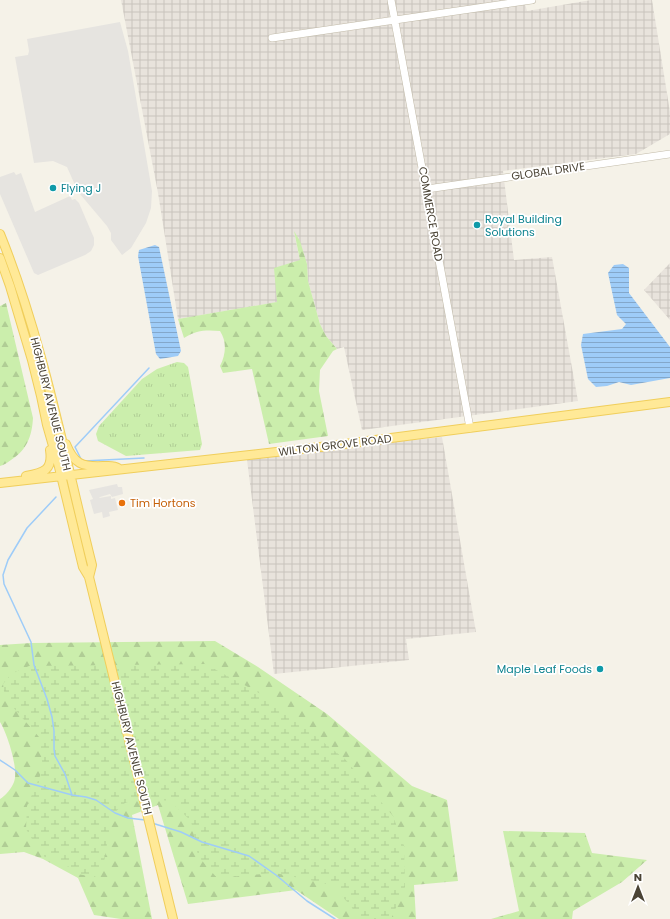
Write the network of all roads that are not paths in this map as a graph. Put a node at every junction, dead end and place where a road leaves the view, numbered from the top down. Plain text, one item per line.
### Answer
1 (391, 0) edge
2 (532, 0) edge
3 (395, 20) junction
4 (272, 38) dead end
5 (670, 154) edge
6 (427, 189) junction
7 (0, 234) edge
8 (0, 258) edge
9 (670, 402) edge
10 (57, 423) junction
11 (47, 425) junction
12 (470, 428) junction
13 (121, 470) junction
14 (70, 476) junction
15 (61, 477) junction
16 (0, 480) edge
17 (0, 483) edge
18 (89, 577) junction
19 (173, 919) edge

1 - 3 street, COMMERCE ROAD
2 - 3 street
3 - 4 street
3 - 6 street, COMMERCE ROAD
5 - 6 street, GLOBAL DRIVE
6 - 12 street, COMMERCE ROAD
7 - 10 main road, HIGHBURY AVENUE SOUTH
8 - 11 main road, HIGHBURY AVENUE SOUTH
9 - 12 main road, WILTON GROVE ROAD
10 - 13 main road
10 - 14 main road, HIGHBURY AVENUE SOUTH
11 - 15 main road, HIGHBURY AVENUE SOUTH
11 - 16 main road
12 - 13 main road, WILTON GROVE ROAD
13 - 14 main road, WILTON GROVE ROAD
14 - 15 main road, WILTON GROVE ROAD
14 - 18 main road, HIGHBURY AVENUE SOUTH
15 - 17 main road, WILTON GROVE ROAD
15 - 18 main road, HIGHBURY AVENUE SOUTH
18 - 19 main road, HIGHBURY AVENUE SOUTH

